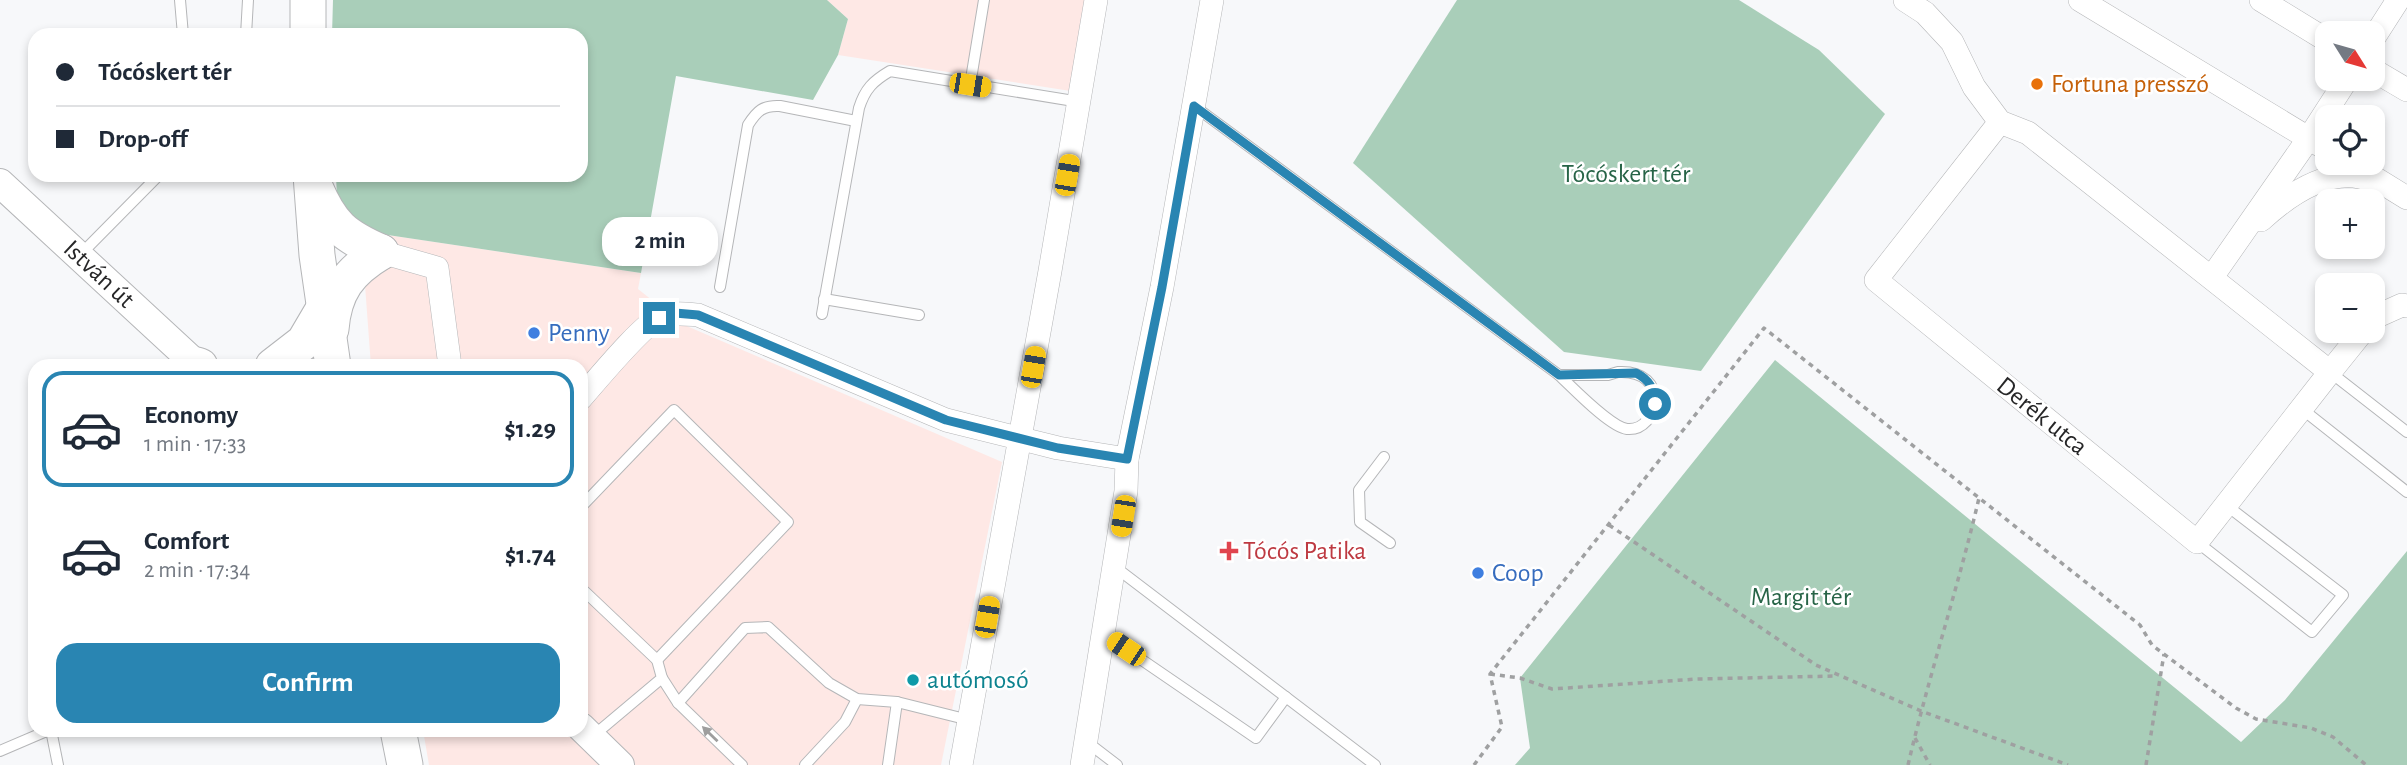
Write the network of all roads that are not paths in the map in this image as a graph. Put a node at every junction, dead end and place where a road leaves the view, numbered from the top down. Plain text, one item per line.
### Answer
1 (180, 0) edge
2 (248, 0) edge
3 (308, 0) edge
4 (984, 0) edge
5 (1096, 0) edge
6 (1212, 0) edge
7 (1905, 0) edge
8 (2080, 0) edge
9 (2261, 0) edge
10 (2398, 0) edge
11 (2385, 21) edge
12 (182, 28) edge
13 (246, 28) edge
14 (307, 28) edge
15 (2315, 33) edge
16 (2385, 76) edge
17 (970, 85) junction
18 (2407, 90) edge
19 (1080, 102) junction
20 (1194, 106) junction
21 (856, 121) junction
22 (2000, 122) junction
23 (2315, 142) edge
24 (2315, 148) edge
25 (2368, 175) edge
26 (147, 182) edge
27 (152, 182) edge
28 (312, 182) edge
29 (313, 182) edge
30 (0, 183) edge
31 (2381, 183) junction
32 (138, 196) junction
33 (2407, 198) edge
34 (2231, 249) junction
35 (381, 252) junction
36 (79, 256) junction
37 (2212, 277) junction
38 (720, 287) dead end
39 (824, 299) junction
40 (2407, 306) edge
41 (324, 308) junction
42 (2385, 313) edge
43 (822, 314) dead end
44 (919, 315) dead end
45 (2353, 343) edge
46 (332, 356) edge
47 (190, 359) edge
48 (282, 359) edge
49 (449, 359) edge
50 (2330, 372) junction
51 (1559, 375) junction
52 (588, 390) edge
53 (2302, 409) junction
54 (2407, 432) edge
55 (1020, 439) junction
56 (1384, 457) dead end
57 (1127, 459) junction
58 (2407, 492) edge
59 (588, 500) edge
60 (2226, 505) junction
61 (1390, 542) dead end
62 (2197, 542) junction
63 (1115, 567) junction
64 (588, 594) edge
65 (1104, 634) junction
66 (657, 660) junction
67 (662, 678) junction
68 (1286, 697) junction
69 (857, 699) junction
70 (897, 702) junction
71 (678, 703) junction
72 (969, 720) junction
73 (33, 737) edge
74 (52, 737) edge
75 (1087, 742) junction
76 (599, 748) edge
77 (0, 751) edge
78 (58, 765) edge
79 (742, 765) edge
80 (805, 765) edge
81 (888, 765) edge
82 (961, 765) edge
83 (1082, 765) edge
84 (1117, 765) edge
85 (1376, 765) edge

1 - 12 lane
2 - 13 lane
3 - 14 main road
4 - 17 lane
5 - 19 street
6 - 20 street
7 - 22 street
8 - 23 street
9 - 15 street
10 - 11 street
16 - 18 street
17 - 19 lane
17 - 21 lane
19 - 55 street
20 - 51 lane
20 - 57 street
21 - 38 lane
21 - 39 lane
22 - 37 street
22 - 62 street, Derék utca
24 - 34 street
25 - 31 street
26 - 32 lane
27 - 32 lane
28 - 41 main road
29 - 35 main road
30 - 36 street, István út
31 - 33 street
31 - 34 street
32 - 36 lane
34 - 37 street
35 - 46 main road
35 - 49 street
36 - 47 street, István út
37 - 50 street
39 - 43 lane
39 - 44 lane
40 - 42 street
41 - 46 main road
41 - 48 main road
45 - 50 street
50 - 53 street
50 - 54 lane
51 - 51 lane
52 - 55 street
53 - 58 lane
53 - 60 street
55 - 57 street
55 - 72 street
56 - 61 lane
57 - 63 street
59 - 66 lane
60 - 62 street
60 - 62 lane
63 - 65 street
63 - 68 lane
64 - 66 lane
65 - 68 lane
65 - 75 street
66 - 67 lane
67 - 71 lane
67 - 76 lane
68 - 85 lane
69 - 70 lane
69 - 71 lane
69 - 80 lane
70 - 72 lane
70 - 81 lane
79 -> 71 lane
72 - 82 street
73 - 77 lane
74 - 78 lane
75 - 83 street
75 - 84 lane

